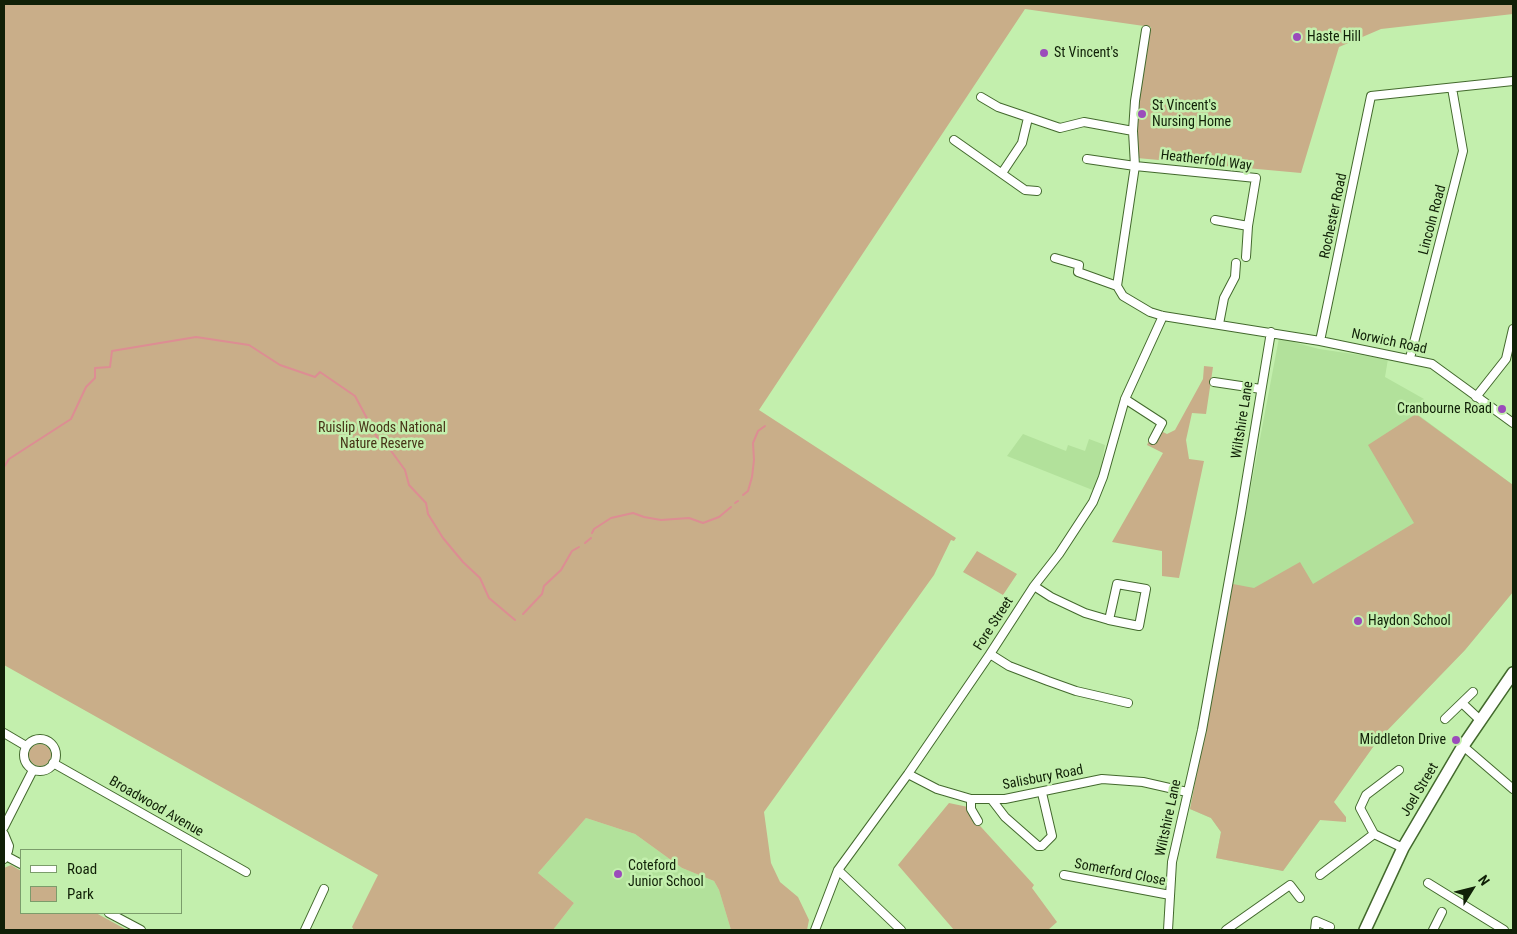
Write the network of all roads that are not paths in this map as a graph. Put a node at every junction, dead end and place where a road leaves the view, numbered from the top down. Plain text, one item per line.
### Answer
1 (1146, 30) dead end
2 (1513, 81) edge
3 (1452, 88) junction
4 (982, 97) dead end
5 (1028, 118) junction
6 (1133, 131) junction
7 (954, 140) dead end
8 (1087, 159) dead end
9 (1135, 166) junction
10 (1002, 173) junction
11 (1037, 191) dead end
12 (1215, 220) dead end
13 (1248, 226) junction
14 (1246, 257) dead end
15 (1055, 258) dead end
16 (1236, 263) dead end
17 (1117, 286) junction
18 (1163, 316) junction
19 (1219, 324) junction
20 (1513, 329) edge
21 (1271, 332) junction
22 (1320, 341) junction
23 (1410, 358) junction
24 (1214, 382) dead end
25 (1260, 389) junction
26 (1476, 397) junction
27 (1125, 399) junction
28 (1513, 423) edge
29 (1153, 440) dead end
30 (1034, 586) junction
31 (1109, 620) junction
32 (990, 654) junction
33 (1513, 673) edge
34 (1473, 692) dead end
35 (1128, 703) dead end
36 (1462, 703) junction
37 (1445, 719) dead end
38 (1480, 720) junction
39 (4, 733) edge
40 (26, 746) junction
41 (1463, 746) junction
42 (53, 763) junction
43 (33, 770) junction
44 (1399, 770) dead end
45 (908, 774) junction
46 (1513, 789) edge
47 (1187, 792) junction
48 (1042, 793) junction
49 (971, 799) junction
50 (992, 800) junction
51 (978, 821) dead end
52 (4, 827) edge
53 (4, 834) edge
54 (1374, 834) junction
55 (1403, 848) junction
56 (5, 858) edge
57 (20, 864) edge
58 (838, 870) junction
59 (246, 872) dead end
60 (1064, 875) dead end
61 (1320, 875) dead end
62 (1428, 883) dead end
63 (324, 888) dead end
64 (1170, 895) junction
65 (1300, 898) dead end
66 (1442, 912) dead end
67 (111, 914) edge
68 (1330, 926) dead end
69 (141, 930) edge
70 (305, 930) edge
71 (815, 930) edge
72 (901, 930) edge
73 (1168, 930) edge
74 (1226, 930) edge
75 (1316, 930) edge
76 (1365, 930) edge
77 (1434, 930) edge
78 (1504, 930) edge

1 - 6 street
2 - 3 street
3 - 22 street, Rochester Road
3 - 23 street, Lincoln Road
4 - 5 street
5 - 6 street
5 - 10 street
6 - 9 street
7 - 10 street
8 - 9 street
9 - 13 street, Heatherfold Way
9 - 17 street
10 - 11 street
12 - 13 street
13 - 14 street, Heatherfold Way
15 - 17 street
16 - 19 street
17 - 18 street
18 - 19 street
18 - 27 street, Fore Street
19 - 21 street
20 - 26 street
21 - 22 street, Norwich Road
21 - 25 street, Wiltshire Lane
22 - 23 street, Norwich Road
23 - 26 street, Norwich Road
24 - 25 street
25 - 47 street, Wiltshire Lane
26 - 28 street, Norwich Road
27 - 29 street
27 - 30 street, Fore Street
30 - 31 street
30 - 32 street, Fore Street
31 - 31 street
32 - 35 street
32 - 45 street, Fore Street
33 - 38 main road, Joel Street
34 - 36 street
36 - 37 street
36 - 38 street
38 - 41 main road, Joel Street
39 - 40 street
40 - 42 street
40 - 43 street
41 - 46 street
41 - 55 main road, Joel Street
42 - 43 street
42 - 59 street, Broadwood Avenue
43 - 52 street
44 - 54 street
45 - 49 street, Salisbury Road
45 - 58 street, Fore Street
47 - 48 street, Salisbury Road
47 - 64 street, Wiltshire Lane
48 - 50 street, Salisbury Road
48 - 50 street
49 - 50 street, Salisbury Road
49 - 51 street
53 - 56 street
54 - 55 street
54 - 61 street
55 - 76 main road, Joel Street
56 - 57 street
58 - 71 street, Fore Street
58 - 72 street
60 - 64 street, Somerford Close
62 - 78 street
63 - 70 street
64 - 73 street, Wiltshire Lane
65 - 74 street
66 - 77 street
67 - 69 street
68 - 75 street

